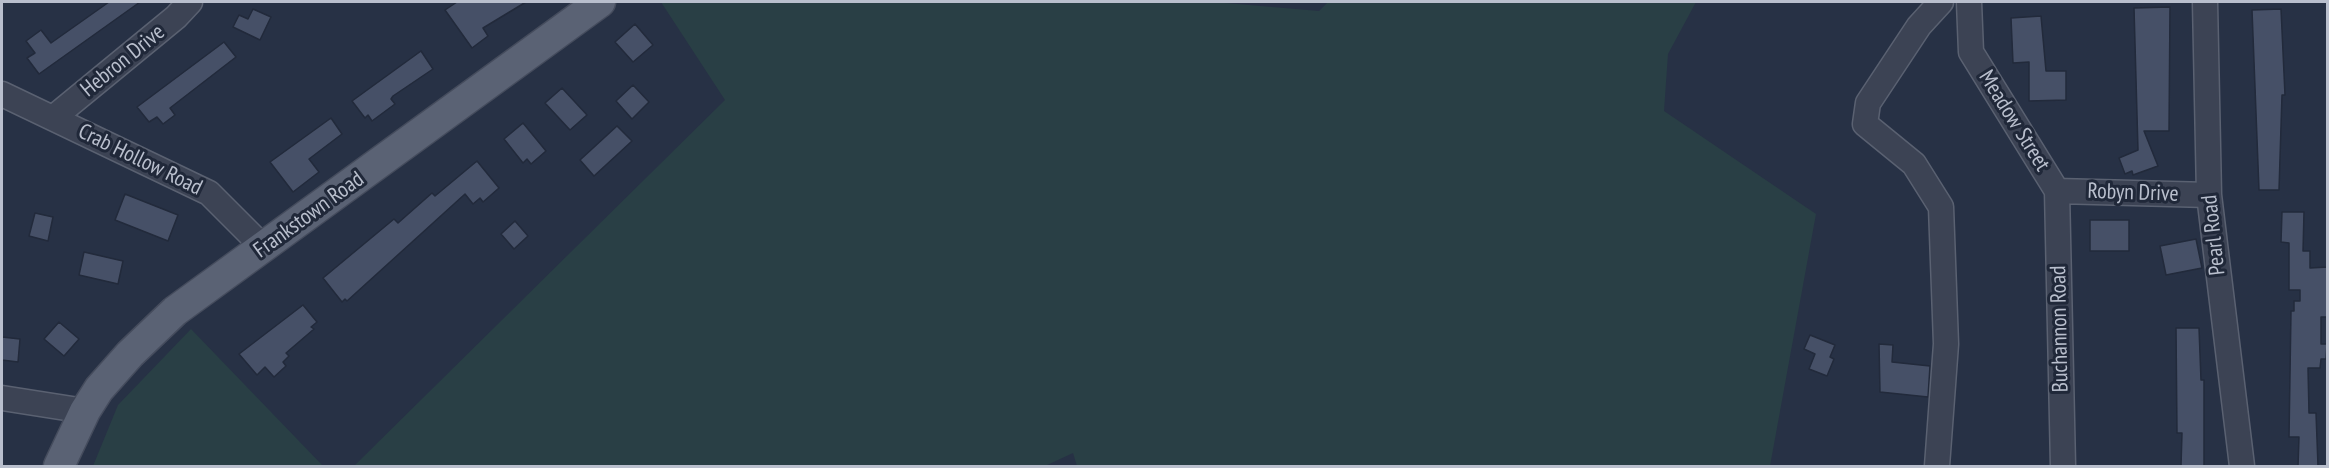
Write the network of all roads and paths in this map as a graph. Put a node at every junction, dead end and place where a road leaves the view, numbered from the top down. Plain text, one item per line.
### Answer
1 (190, 2) edge
2 (600, 2) edge
3 (1941, 2) edge
4 (1970, 2) edge
5 (2205, 2) edge
6 (3, 95) edge
7 (53, 118) junction
8 (2057, 191) junction
9 (2209, 195) junction
10 (264, 248) junction
11 (2, 398) edge
12 (85, 411) junction
13 (59, 466) edge
14 (1937, 466) edge
15 (2063, 466) edge
16 (2242, 466) edge

1 - 7 street, Hebron Drive
2 - 10 main road, Frankstown Road
3 - 14 street
4 - 8 street, Meadow Street
5 - 9 street, Pearl Road
6 - 7 street, Crab Hollow Road
7 - 10 street, Crab Hollow Road
8 - 9 street, Robyn Drive
8 - 15 street, Buchannon Road
9 - 16 street, Pearl Road
10 - 12 main road, Frankstown Road
11 - 12 street
12 - 13 main road, Frankstown Road

